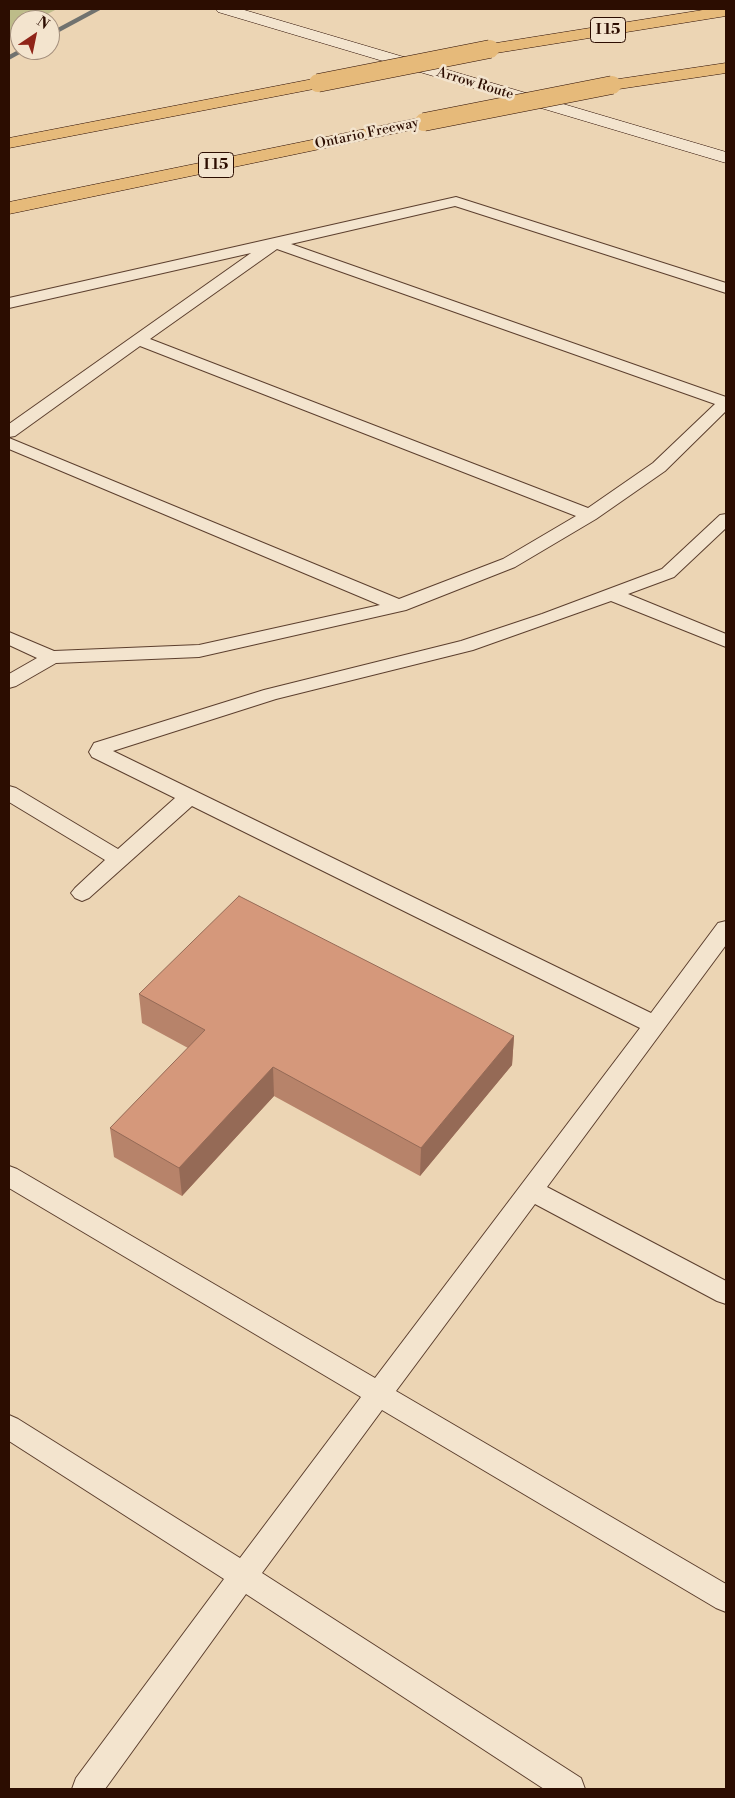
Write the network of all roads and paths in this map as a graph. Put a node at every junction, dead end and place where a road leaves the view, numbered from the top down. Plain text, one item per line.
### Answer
1 (224, 9) edge
2 (726, 11) edge
3 (726, 68) edge
4 (9, 143) edge
5 (726, 158) edge
6 (9, 208) edge
7 (275, 243) junction
8 (726, 288) edge
9 (9, 303) edge
10 (138, 340) junction
11 (726, 402) edge
12 (9, 432) edge
13 (9, 443) edge
14 (590, 514) junction
15 (726, 519) edge
16 (611, 594) junction
17 (399, 606) junction
18 (9, 638) edge
19 (726, 641) edge
20 (52, 657) junction
21 (9, 682) edge
22 (9, 793) edge
23 (189, 797) junction
24 (119, 860) junction
25 (82, 893) dead end
26 (726, 930) edge
27 (654, 1025) junction
28 (9, 1176) edge
29 (531, 1190) junction
30 (726, 1293) edge
31 (380, 1394) junction
32 (9, 1427) edge
33 (244, 1576) junction
34 (726, 1599) edge
35 (87, 1789) edge
36 (570, 1789) edge

1 - 5 main road, Arrow Route
2 - 4 highway, I 15, bridge
3 - 6 highway, Ontario Freeway / I 15, bridge
7 - 8 lane
7 - 9 lane
7 - 10 lane
7 - 11 lane
10 - 12 lane
10 - 14 lane
11 - 14 lane
13 - 17 lane
14 - 17 lane
15 - 16 lane
16 - 19 lane
16 - 23 lane
17 - 20 lane
18 - 20 lane
20 - 21 lane
22 - 24 lane
23 - 24 lane
23 - 27 lane
24 - 25 lane
26 - 27 lane
27 - 29 lane
28 - 31 lane
29 - 30 lane
29 - 31 lane
31 - 33 lane
31 - 34 lane
32 - 33 lane
33 - 35 lane
33 - 36 lane

